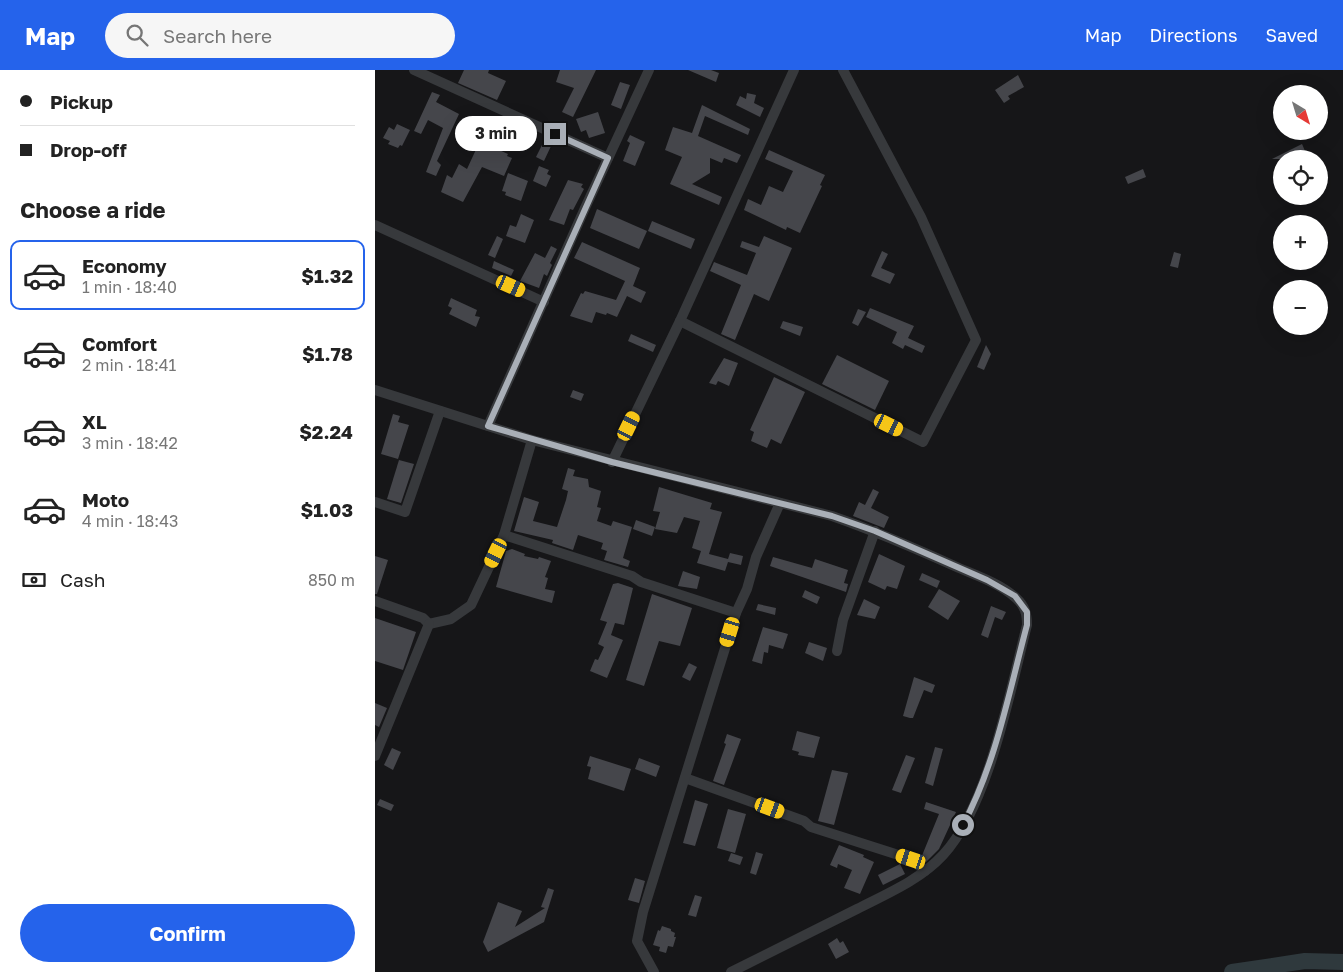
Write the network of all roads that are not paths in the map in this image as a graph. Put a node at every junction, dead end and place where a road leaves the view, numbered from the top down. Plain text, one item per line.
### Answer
1 (414, 70) edge
2 (649, 70) edge
3 (794, 70) edge
4 (843, 70) edge
5 (608, 158) junction
6 (375, 225) edge
7 (544, 302) junction
8 (680, 321) junction
9 (375, 390) edge
10 (440, 411) junction
11 (488, 426) junction
12 (533, 440) junction
13 (612, 462) junction
14 (375, 502) edge
15 (780, 502) junction
16 (875, 531) junction
17 (504, 535) junction
18 (375, 601) edge
19 (736, 613) junction
20 (429, 624) junction
21 (837, 651) dead end
22 (375, 756) edge
23 (685, 778) junction
24 (925, 871) junction
25 (654, 972) edge
26 (731, 972) edge

1 - 5 street
2 - 5 street
3 - 8 street
4 - 8 street
5 - 7 street
6 - 7 street
7 - 11 street
8 - 13 street
9 - 10 street
10 - 11 street
10 - 14 street
11 - 12 street
12 - 13 street
12 - 17 street
13 - 15 street
15 - 16 street
15 - 19 street
16 - 21 street
16 - 24 street
17 - 19 street
17 - 20 street
18 - 20 street
19 - 23 street
20 - 22 street
23 - 24 street
23 - 25 street
24 - 26 street

